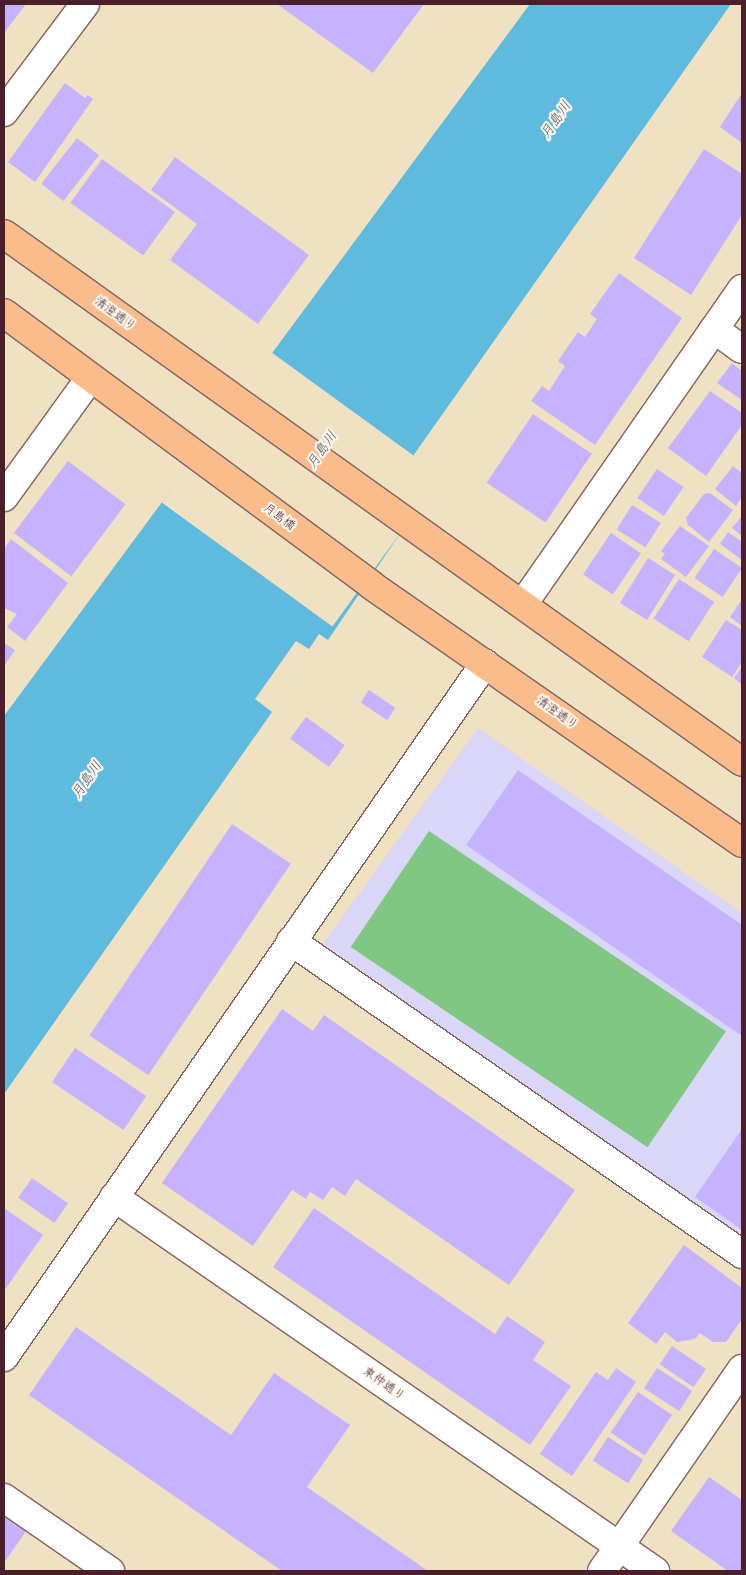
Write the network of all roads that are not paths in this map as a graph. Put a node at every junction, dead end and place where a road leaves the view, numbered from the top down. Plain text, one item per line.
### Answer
1 (85, 4) edge
2 (4, 112) edge
3 (4, 234) edge
4 (742, 289) edge
5 (4, 313) edge
6 (714, 329) junction
7 (742, 349) edge
8 (90, 378) junction
9 (4, 497) edge
10 (371, 586) joint
11 (523, 604) junction
12 (485, 663) junction
13 (742, 762) edge
14 (742, 843) edge
15 (291, 941) junction
16 (114, 1197) junction
17 (742, 1254) edge
18 (4, 1358) edge
19 (742, 1369) edge
20 (4, 1498) edge
21 (619, 1547) junction
22 (110, 1571) edge
23 (602, 1571) edge
24 (655, 1571) edge

1 - 2 street
3 - 11 main road, 清澄通り
4 - 6 street
5 - 8 main road
6 - 7 street
6 - 11 street
8 - 9 street
8 - 10 main road, 月島橋
10 - 12 main road, 清澄通り
11 - 13 main road
12 - 14 main road, 清澄通り
12 - 15 street
15 - 16 street
15 - 17 street
16 - 18 street
16 - 21 street, 東仲通り
19 - 21 street
20 - 22 street
21 - 23 street
21 - 24 street, 東仲通り

